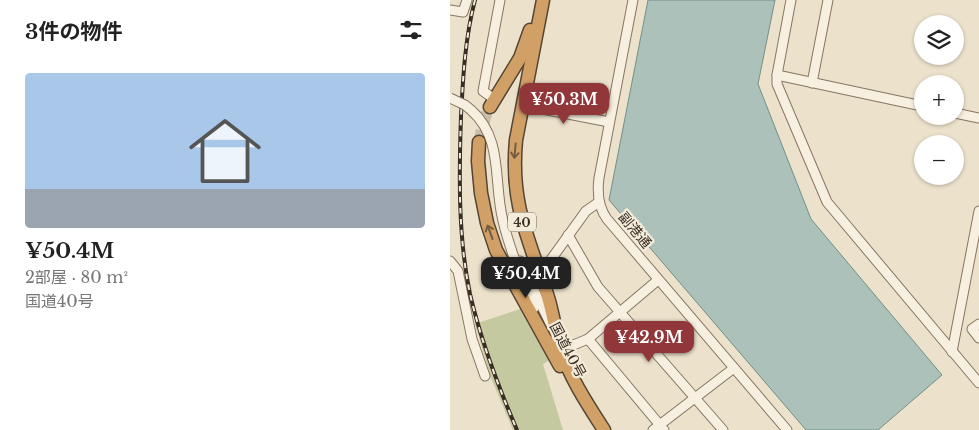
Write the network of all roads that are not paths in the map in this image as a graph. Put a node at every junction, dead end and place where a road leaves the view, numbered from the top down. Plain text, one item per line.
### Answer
1 (467, 0) edge
2 (500, 0) edge
3 (536, 0) edge
4 (543, 0) edge
5 (633, 0) edge
6 (791, 0) edge
7 (828, 0) edge
8 (450, 10) edge
9 (777, 75) junction
10 (812, 83) junction
11 (450, 98) edge
12 (492, 103) joint
13 (914, 104) edge
14 (522, 105) junction
15 (964, 115) edge
16 (979, 118) edge
17 (610, 122) junction
18 (479, 142) tunnel mouth
19 (599, 202) junction
20 (979, 211) edge
21 (568, 236) junction
22 (450, 261) edge
23 (539, 271) junction
24 (658, 280) junction
25 (621, 312) junction
26 (979, 324) edge
27 (979, 338) edge
28 (588, 339) junction
29 (556, 350) junction
30 (952, 352) junction
31 (734, 368) junction
32 (485, 376) dead end
33 (979, 383) edge
34 (695, 398) junction
35 (659, 428) edge
36 (595, 430) edge
37 (604, 430) edge
38 (723, 430) edge
39 (787, 430) edge

1 - 8 street
2 - 12 street
3 - 12 highway
4 - 14 highway, 国道40号 / 40
5 - 17 street
6 - 9 street
7 - 10 street
9 - 10 street
9 - 30 street
10 - 13 street
11 - 29 street, bridge
14 - 17 street
14 -> 23 highway, 国道40号 / 40
15 - 16 street
17 - 19 street
29 -> 18 highway, 国道40号 / 40
19 - 21 street
19 - 24 street, 副港通
20 - 30 street
21 - 23 street
21 - 25 street
22 - 32 street
23 - 29 highway, 国道40号 / 40
24 - 25 street
24 - 31 street, 副港通
25 - 28 street
25 - 34 street
26 - 27 street
28 - 29 street
28 - 35 street
29 - 36 highway, 国道40号 / 40
29 - 37 highway, 国道40号 / 40
30 - 33 street
31 - 34 street
31 - 39 street, 副港通
34 - 35 street
34 - 38 street

